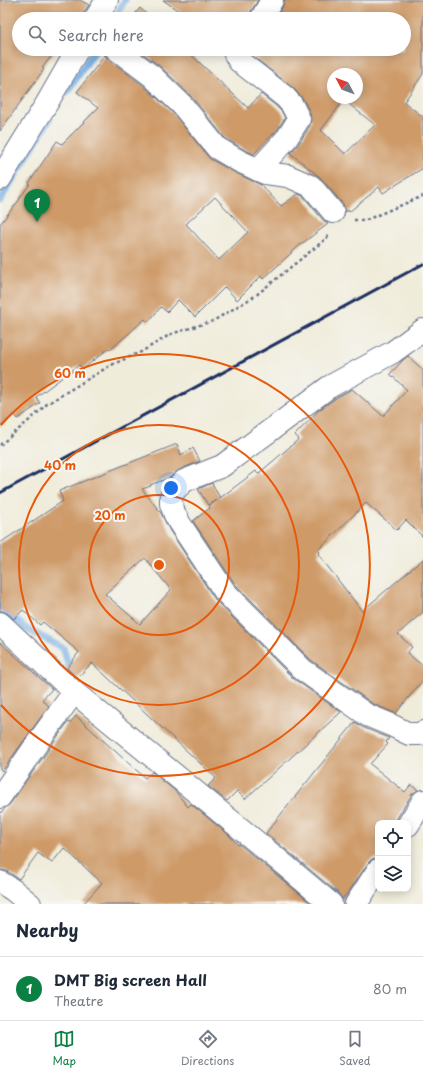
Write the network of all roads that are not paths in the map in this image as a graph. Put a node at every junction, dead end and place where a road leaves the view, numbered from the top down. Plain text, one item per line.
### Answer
1 (107, 0) edge
2 (272, 0) edge
3 (99, 12) edge
4 (265, 12) edge
5 (74, 56) edge
6 (125, 56) edge
7 (236, 56) edge
8 (258, 170) junction
9 (0, 179) edge
10 (333, 212) road end
11 (423, 330) edge
12 (0, 623) edge
13 (74, 692) junction
14 (423, 732) edge
15 (0, 797) edge
16 (423, 801) edge
17 (411, 820) edge
18 (375, 875) edge
19 (0, 882) edge
20 (30, 904) edge
21 (331, 904) edge
22 (356, 904) edge

1 - 3 street
2 - 4 street
5 - 9 street
6 - 8 street
7 - 8 street
8 - 10 street
11 - 14 street
12 - 13 street
13 - 15 street
13 - 21 street
16 - 17 street
18 - 22 street
19 - 20 street

